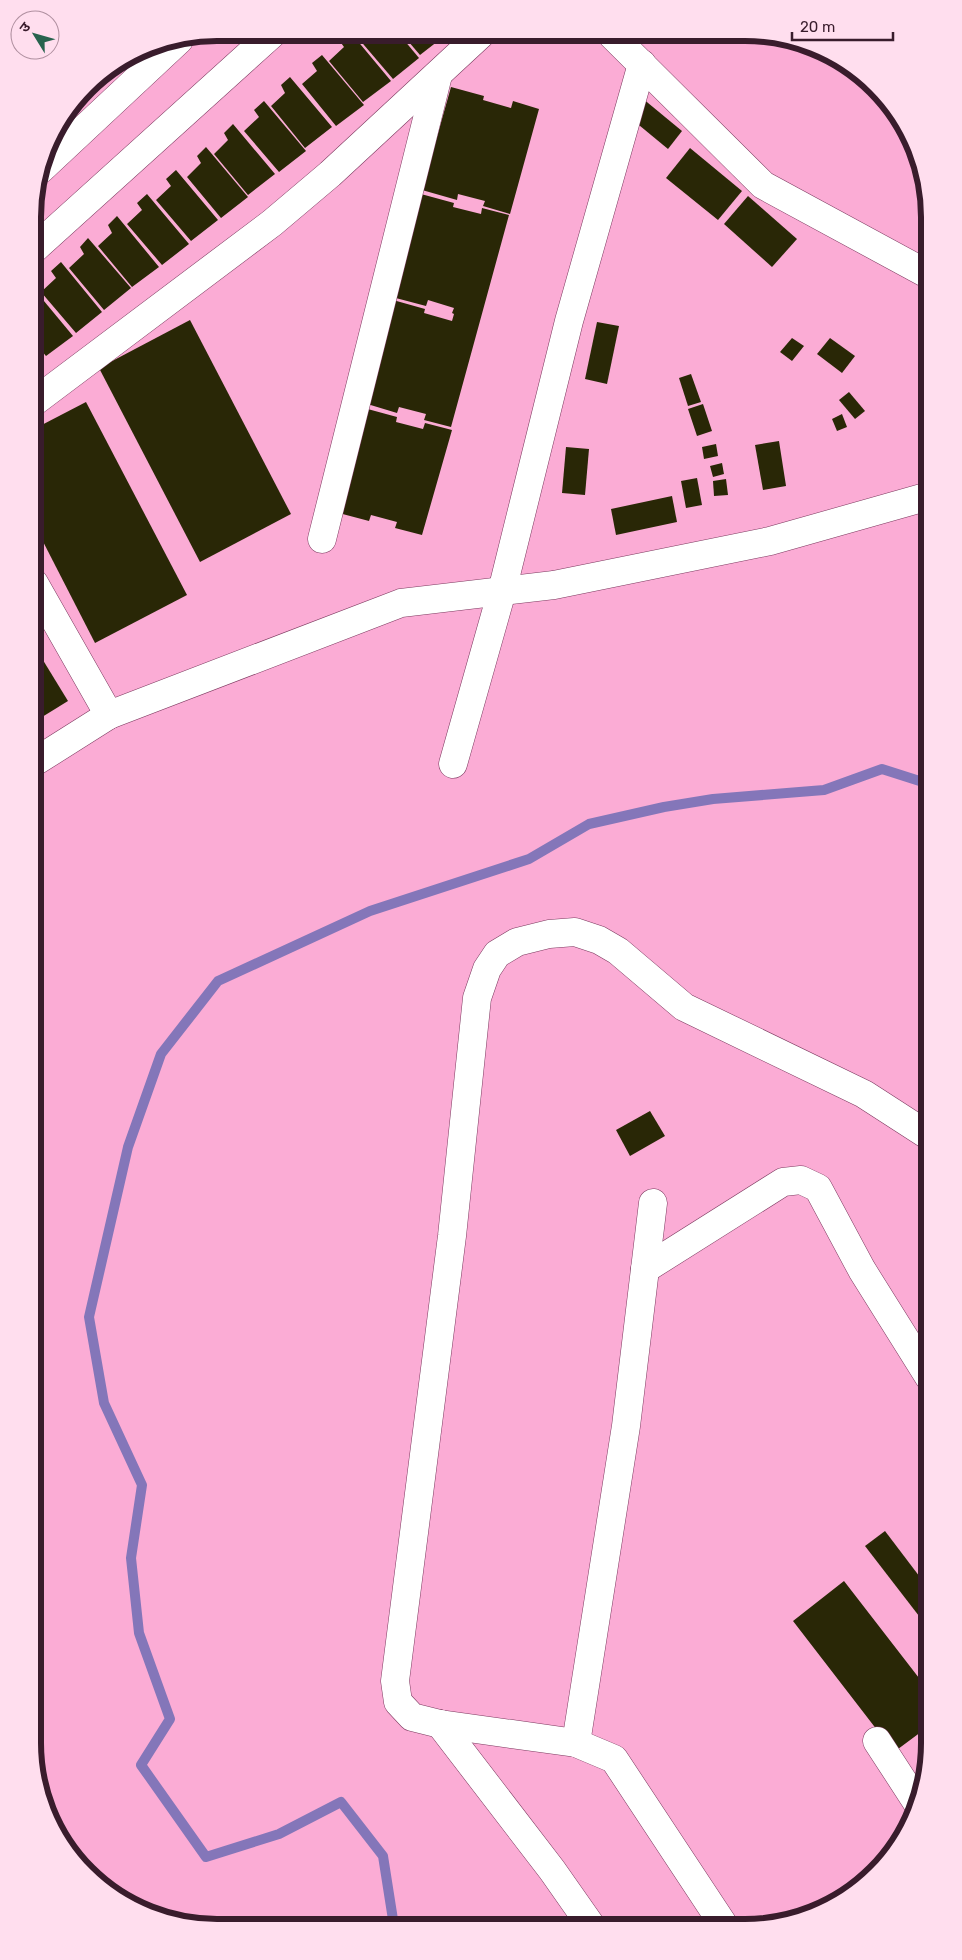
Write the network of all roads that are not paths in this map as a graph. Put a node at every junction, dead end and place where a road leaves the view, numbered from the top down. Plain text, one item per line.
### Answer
1 (618, 41) edge
2 (263, 42) edge
3 (473, 42) edge
4 (173, 47) edge
5 (642, 64) junction
6 (438, 74) junction
7 (51, 160) edge
8 (42, 242) edge
9 (921, 270) edge
10 (42, 396) edge
11 (921, 498) edge
12 (322, 539) dead end
13 (502, 591) junction
14 (42, 597) edge
15 (109, 715) junction
16 (42, 758) edge
17 (453, 764) dead end
18 (920, 1130) edge
19 (653, 1204) dead end
20 (645, 1269) junction
21 (920, 1363) edge
22 (440, 1724) junction
23 (877, 1741) dead end
24 (576, 1743) junction
25 (912, 1795) edge
26 (586, 1919) edge
27 (720, 1919) edge

1 - 5 street
2 - 8 street
3 - 6 street
4 - 7 street
5 - 9 street
5 - 13 street
6 - 10 street
6 - 12 street
11 - 13 street
13 - 15 street
13 - 17 street
14 - 15 street
15 - 16 street
18 - 22 street
19 - 20 street
20 - 21 street
20 - 24 street
22 - 24 street
22 - 26 street
23 - 25 street
24 - 27 street

